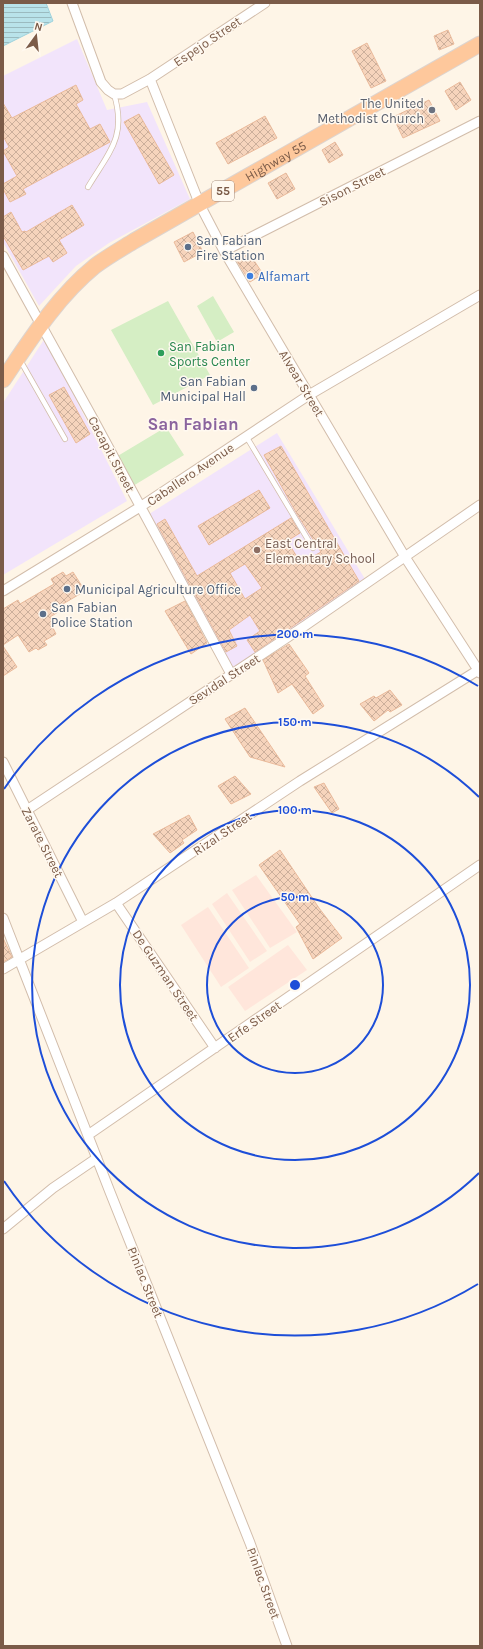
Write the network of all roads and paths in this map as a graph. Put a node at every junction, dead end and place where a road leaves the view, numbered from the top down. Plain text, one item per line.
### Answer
1 (72, 3) edge
2 (265, 3) edge
3 (480, 44) edge
4 (150, 79) junction
5 (114, 94) junction
6 (480, 121) edge
7 (88, 187) dead end
8 (200, 204) junction
9 (224, 252) junction
10 (3, 256) edge
11 (480, 295) edge
12 (41, 324) junction
13 (19, 357) junction
14 (3, 380) edge
15 (309, 395) junction
16 (246, 436) junction
17 (65, 439) dead end
18 (480, 505) edge
19 (140, 507) junction
20 (313, 548) dead end
21 (405, 556) junction
22 (3, 591) edge
23 (479, 671) edge
24 (230, 674) junction
25 (3, 762) edge
26 (27, 810) junction
27 (480, 865) edge
28 (116, 903) junction
29 (3, 918) edge
30 (83, 922) junction
31 (18, 959) junction
32 (3, 969) edge
33 (215, 1048) junction
34 (88, 1135) junction
35 (97, 1158) junction
36 (3, 1228) edge
37 (286, 1646) edge

1 - 5 street
2 - 4 street, Espejo Street
3 - 8 highway, Highway 55 / 55
4 - 5 street, Espejo Street
4 - 8 street, Alvear Street
5 - 7 lane
6 - 9 street, Sison Street
8 - 9 street, Alvear Street
8 - 12 highway, Highway 55 / 55
9 - 15 street, Alvear Street
10 - 12 street, Cacapit Street
11 - 15 street, Caballero Avenue
12 - 13 highway, Highway 55 / 55
12 - 19 street, Cacapit Street
13 - 14 highway, Highway 55 / 55
13 - 17 lane
15 - 16 street, Caballero Avenue
15 - 21 street, Alvear Street
16 - 19 street, Caballero Avenue
16 - 20 lane
18 - 21 street, Sevidal Street
19 - 22 street, Caballero Avenue
19 - 24 street, Cacapit Street
21 - 23 street, Alvear Street
21 - 24 street, Sevidal Street
23 - 28 street, Rizal Street
24 - 26 street, Sevidal Street
25 - 26 street, Zarate Street
26 - 30 street, Zarate Street
27 - 33 street, Erfe Street
28 - 30 street, Rizal Street
28 - 33 street, De Guzman Street
29 - 31 street, Pinlac Street
30 - 31 street, Rizal Street
31 - 32 street, Rizal Street
31 - 34 street, Pinlac Street
33 - 34 street, Erfe Street
34 - 35 street, Pinlac Street
35 - 36 street
35 - 37 street, Pinlac Street

